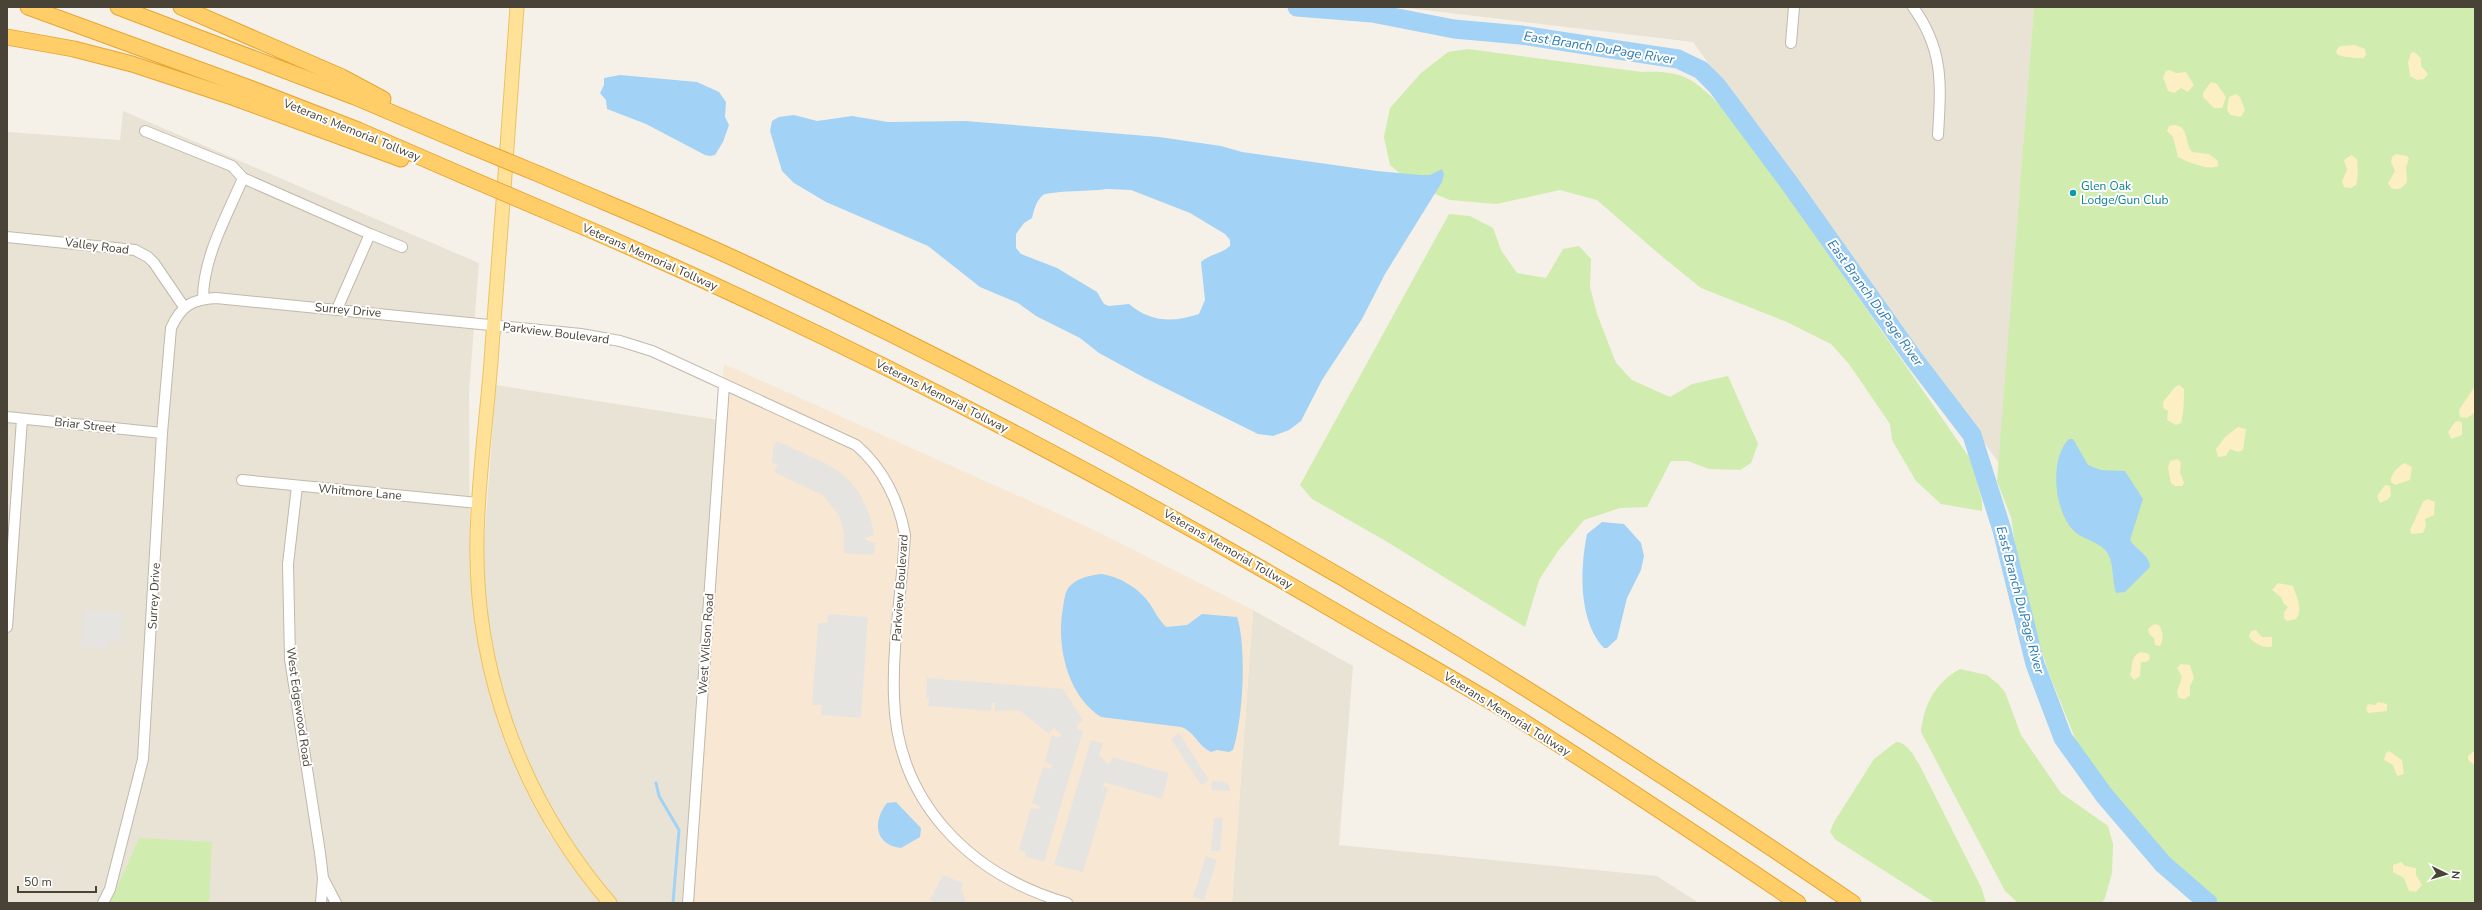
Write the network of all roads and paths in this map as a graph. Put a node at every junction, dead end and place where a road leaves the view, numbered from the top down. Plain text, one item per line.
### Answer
1 (28, 7) edge
2 (118, 7) edge
3 (182, 7) edge
4 (517, 7) edge
5 (1794, 7) edge
6 (1913, 7) edge
7 (7, 37) edge
8 (1790, 43) dead end
9 (426, 128) junction
10 (145, 131) dead end
11 (1938, 135) dead end
12 (459, 174) junction
13 (243, 178) junction
14 (370, 234) junction
15 (7, 237) edge
16 (402, 247) dead end
17 (203, 299) junction
18 (184, 307) junction
19 (337, 309) junction
20 (494, 325) junction
21 (724, 385) junction
22 (7, 417) edge
23 (22, 418) junction
24 (162, 433) junction
25 (242, 480) dead end
26 (297, 486) junction
27 (478, 503) junction
28 (7, 627) edge
29 (323, 878) junction
30 (103, 903) edge
31 (321, 903) edge
32 (336, 903) edge
33 (610, 903) edge
34 (688, 903) edge
35 (1067, 903) edge
36 (1798, 903) edge
37 (1853, 903) edge

1 - 12 highway, Veterans Memorial Tollway
2 - 9 highway
3 - 9 highway
4 - 20 main road
5 - 8 street
6 - 11 street
7 - 12 highway
9 - 37 highway, bridge
10 - 13 street
12 - 36 highway, Veterans Memorial Tollway, bridge
13 - 14 street
13 - 17 street
14 - 16 street
14 - 19 street
15 - 18 street, Valley Road
17 - 18 street, Surrey Drive
17 - 19 street, Surrey Drive
18 - 24 street, Surrey Drive
19 - 20 street, Surrey Drive
20 - 21 street, Parkview Boulevard
20 - 27 main road
21 - 34 street, West Wilson Road
21 - 35 street, Parkview Boulevard
22 - 23 street, Briar Street
23 - 24 street, Briar Street
23 - 28 street
24 - 30 street, Surrey Drive
25 - 26 street, Whitmore Lane
26 - 27 street, Whitmore Lane
26 - 29 street, West Edgewood Road
27 - 33 main road
29 - 31 street, West Edgewood Road
29 - 32 street

